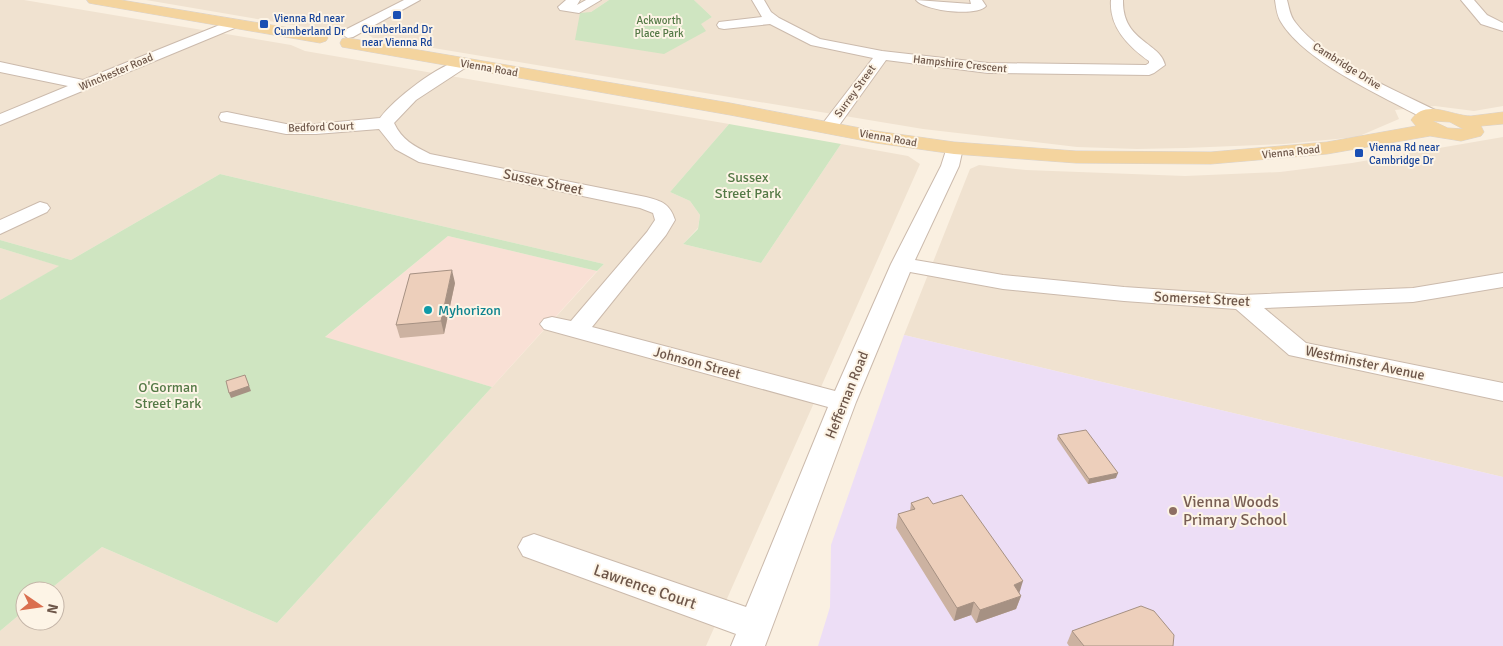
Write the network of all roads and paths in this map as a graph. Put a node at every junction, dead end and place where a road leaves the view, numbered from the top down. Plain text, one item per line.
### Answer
1 (94, 0) edge
2 (414, 0) edge
3 (574, 0) edge
4 (595, 0) edge
5 (758, 0) edge
6 (922, 0) edge
7 (976, 0) edge
8 (1118, 0) edge
9 (1281, 0) edge
10 (1467, 0) edge
11 (773, 20) junction
12 (232, 24) junction
13 (724, 25) dead end
14 (1503, 27) edge
15 (348, 38) junction
16 (882, 55) junction
17 (463, 63) junction
18 (0, 67) edge
19 (85, 85) junction
20 (227, 117) dead end
21 (1503, 118) edge
22 (0, 120) edge
23 (1432, 122) junction
24 (385, 123) junction
25 (829, 127) junction
26 (954, 148) junction
27 (40, 208) dead end
28 (0, 228) edge
29 (902, 264) junction
30 (1503, 280) edge
31 (1242, 302) junction
32 (552, 324) dead end
33 (576, 331) junction
34 (1503, 392) edge
35 (843, 402) junction
36 (534, 547) dead end
37 (752, 636) edge

1 - 12 main road
2 - 15 street
3 - 4 street
5 - 11 street, Hampshire Crescent
6 - 7 street
8 - 16 street, Hampshire Crescent
9 - 23 street, Cambridge Drive
10 - 14 street
11 - 13 street
11 - 16 street, Hampshire Crescent
12 - 15 main road, Vienna Road
12 - 19 street, Winchester Road
15 - 17 main road, Vienna Road
16 - 25 street, Surrey Street
17 - 24 street
17 - 25 main road, Vienna Road
18 - 19 street
19 - 22 street, Winchester Road
20 - 24 street, Bedford Court
21 - 23 main road, Vienna Road
23 - 26 main road, Vienna Road
24 - 33 street, Sussex Street
25 - 26 main road, Vienna Road
26 - 29 street, Heffernan Road
27 - 28 street
29 - 31 street, Somerset Street
29 - 35 street, Heffernan Road
30 - 31 street, Somerset Street
31 - 34 street, Westminster Avenue
32 - 33 street, Johnson Street
33 - 35 street, Johnson Street
35 - 37 street, Heffernan Road
36 - 37 street, Lawrence Court

